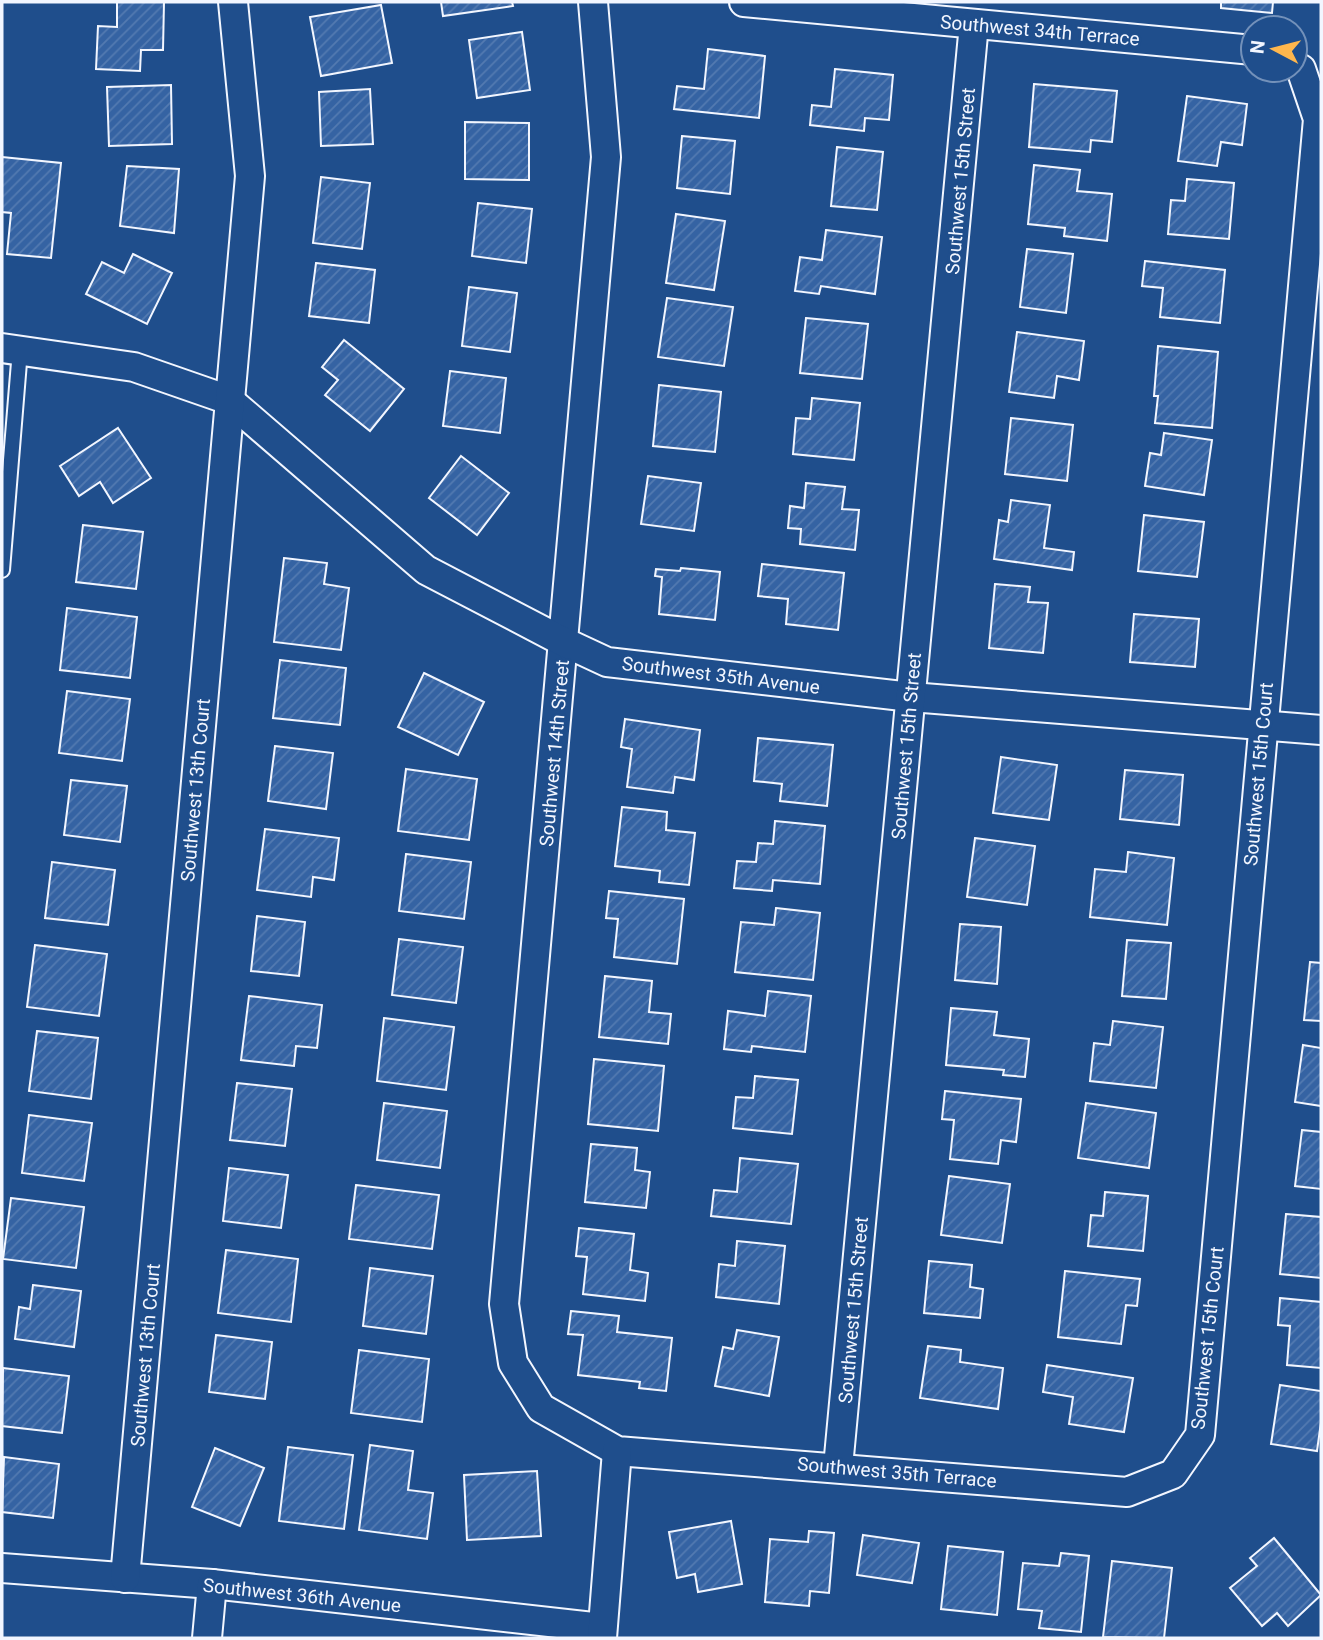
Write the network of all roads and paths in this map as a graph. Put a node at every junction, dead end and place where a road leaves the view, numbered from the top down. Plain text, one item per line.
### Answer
1 (233, 2) edge
2 (593, 2) edge
3 (744, 2) edge
4 (974, 24) junction
5 (1239, 49) edge
6 (1305, 84) edge
7 (11, 349) edge
8 (229, 400) junction
9 (7, 450) edge
10 (2, 570) edge
11 (564, 642) junction
12 (911, 697) junction
13 (1262, 727) junction
14 (1321, 730) edge
15 (617, 1451) junction
16 (838, 1467) junction
17 (1173, 1474) joint
18 (2, 1568) edge
19 (125, 1578) junction
20 (212, 1584) junction
21 (602, 1633) edge
22 (206, 1638) edge

1 - 8 street, Southwest 13th Court
2 - 11 street, Southwest 14th Street
3 - 4 street, Southwest 34th Terrace
4 - 5 street, Southwest 34th Terrace
4 - 12 street, Southwest 15th Street
6 - 13 street, Southwest 15th Court
7 - 8 street, Southwest 35th Avenue
7 - 9 lane
8 - 11 street, Southwest 35th Avenue
8 - 19 street, Southwest 13th Court
9 - 10 lane
11 - 12 street, Southwest 35th Avenue
11 - 15 street, Southwest 14th Street
12 - 13 street, Southwest 35th Avenue
12 - 16 street, Southwest 15th Street
13 - 14 street, Southwest 35th Avenue
13 - 17 street, Southwest 15th Court
15 - 16 street, Southwest 35th Terrace
15 - 21 street
16 - 17 street, Southwest 35th Terrace
18 - 19 street, Southwest 36th Avenue
19 - 20 street, Southwest 36th Avenue
20 - 21 street, Southwest 36th Avenue
20 - 22 street

